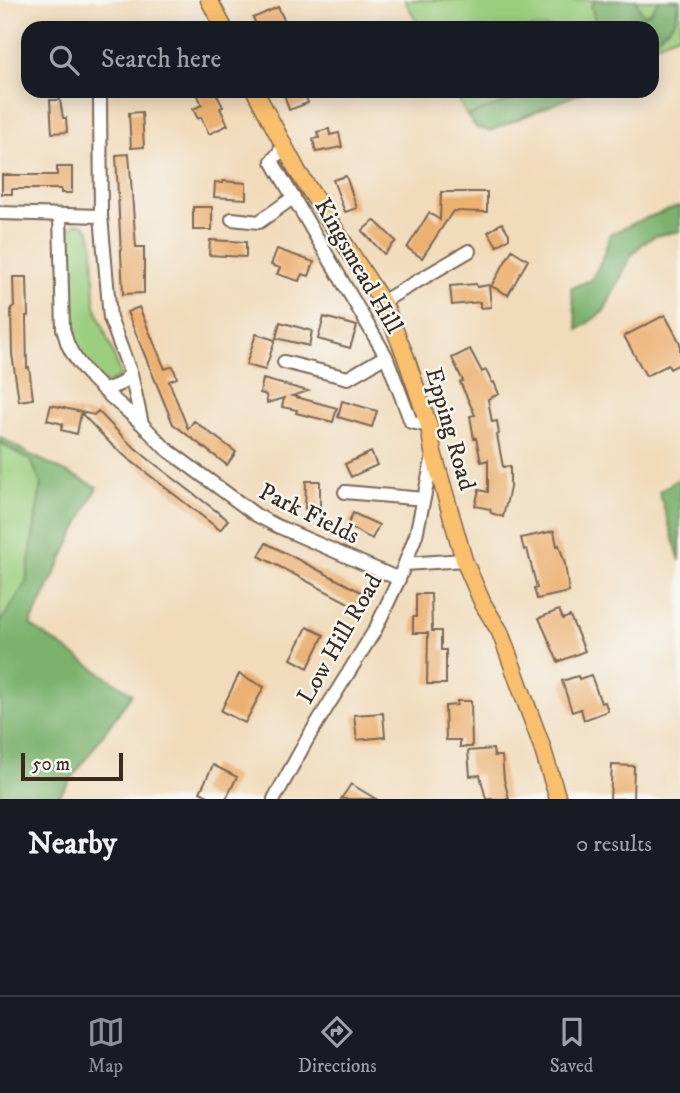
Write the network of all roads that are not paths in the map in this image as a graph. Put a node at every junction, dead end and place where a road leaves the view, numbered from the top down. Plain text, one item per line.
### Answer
1 (209, 0) edge
2 (220, 21) edge
3 (100, 98) dead end
4 (259, 98) edge
5 (284, 146) junction
6 (294, 197) junction
7 (0, 213) edge
8 (60, 216) junction
9 (101, 216) junction
10 (232, 219) dead end
11 (469, 251) dead end
12 (382, 302) junction
13 (387, 356) junction
14 (284, 362) dead end
15 (131, 374) junction
16 (105, 390) junction
17 (142, 424) junction
18 (429, 426) junction
19 (433, 452) junction
20 (345, 492) dead end
21 (424, 499) junction
22 (464, 560) junction
23 (405, 565) junction
24 (399, 579) junction
25 (274, 799) edge
26 (558, 799) edge

1 - 2 main road
3 - 9 street
4 - 5 main road, Epping Road
5 - 6 street, Kingsmead Hill
5 - 12 main road, Epping Road
6 - 10 street, Kingsmead Hill
6 - 13 street, Kingsmead Hill
7 - 8 street
8 - 9 street
8 - 16 street, Park Fields
9 - 15 street
11 - 12 street
12 - 18 main road, Epping Road
13 - 14 street, Kingsmead Hill
13 - 18 street, Kingsmead Hill
15 - 16 street
15 - 17 street
16 - 17 street, Park Fields
17 - 24 street, Park Fields
18 - 19 main road, Epping Road
19 - 21 street, Low Hill Road
19 - 22 main road, Epping Road
20 - 21 street
21 - 23 street, Low Hill Road
22 - 23 street
22 - 26 main road, Epping Road
23 - 24 street, Low Hill Road
24 - 25 street, Low Hill Road

